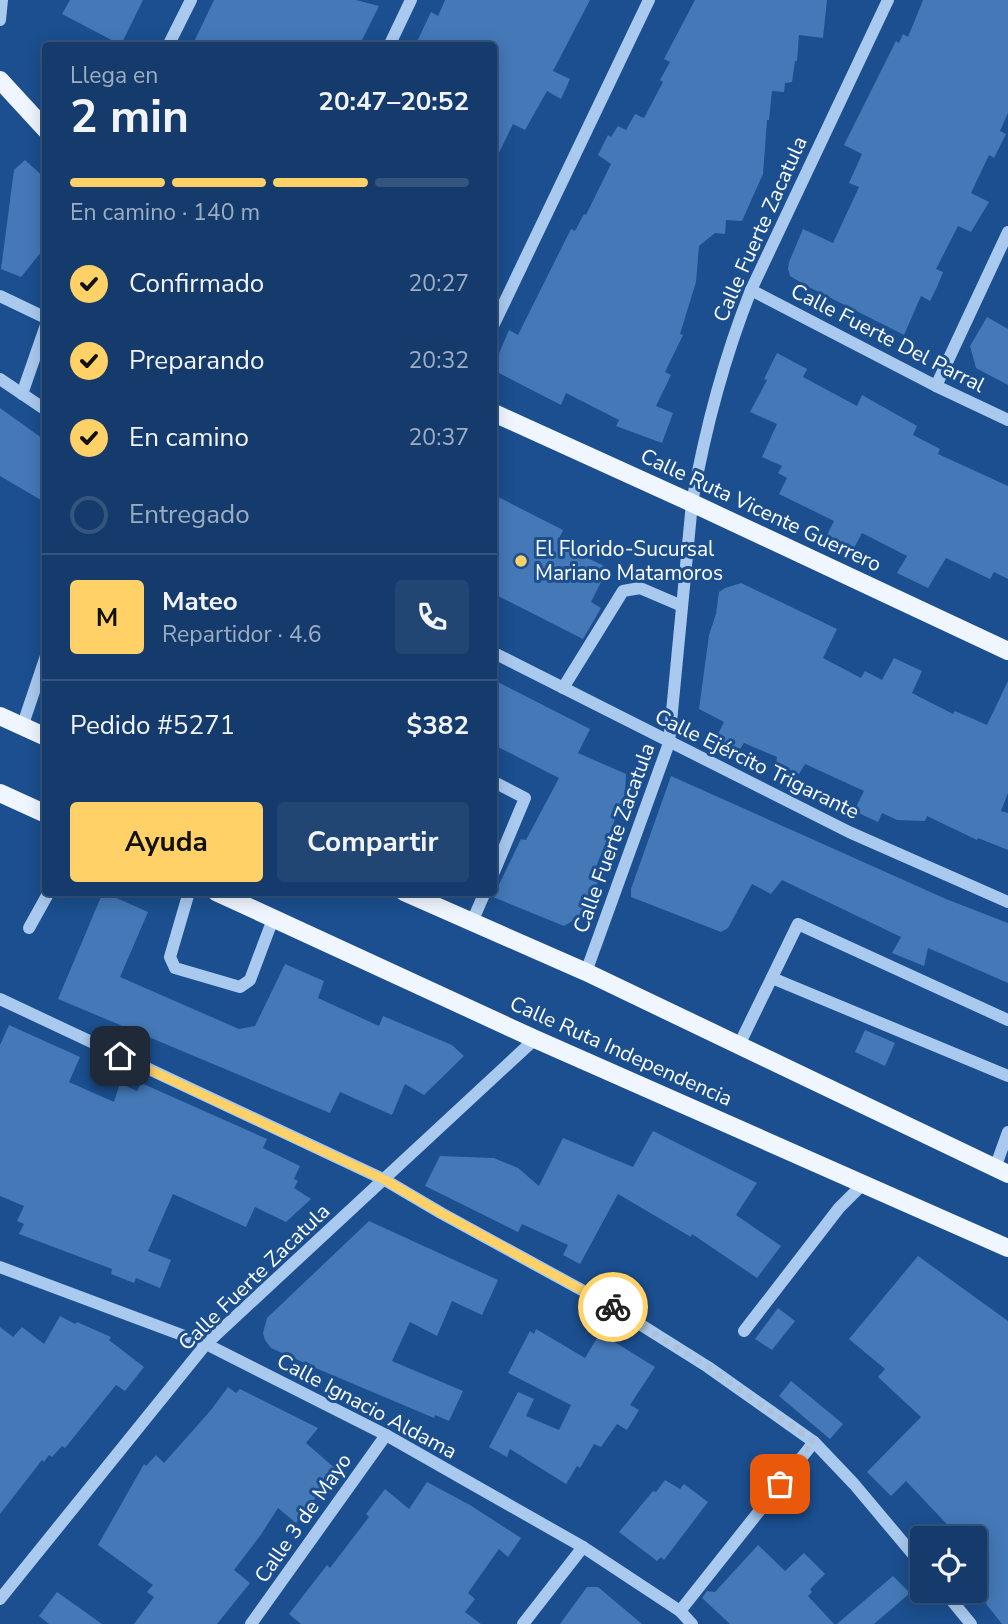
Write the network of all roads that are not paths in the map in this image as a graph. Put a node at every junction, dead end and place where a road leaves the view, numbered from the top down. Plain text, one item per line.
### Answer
1 (2, 0) edge
2 (191, 0) edge
3 (411, 0) edge
4 (649, 0) edge
5 (888, 0) edge
6 (0, 20) edge
7 (170, 42) edge
8 (391, 42) edge
9 (0, 80) edge
10 (42, 126) edge
11 (1008, 232) edge
12 (751, 290) junction
13 (0, 296) edge
14 (42, 316) edge
15 (497, 318) edge
16 (42, 336) edge
17 (0, 379) edge
18 (936, 386) junction
19 (22, 394) junction
20 (42, 407) edge
21 (497, 414) edge
22 (1008, 420) edge
23 (692, 503) junction
24 (682, 606) junction
25 (1008, 651) edge
26 (497, 655) edge
27 (42, 668) edge
28 (563, 688) junction
29 (0, 716) edge
30 (22, 727) junction
31 (42, 735) edge
32 (669, 743) junction
33 (497, 784) edge
34 (0, 793) edge
35 (42, 812) edge
36 (497, 856) edge
37 (47, 896) edge
38 (187, 896) edge
39 (224, 896) edge
40 (413, 896) edge
41 (483, 896) edge
42 (1008, 902) edge
43 (273, 919) junction
44 (472, 922) junction
45 (29, 928) dead end
46 (586, 972) junction
47 (772, 978) junction
48 (0, 999) edge
49 (1008, 1020) edge
50 (535, 1039) junction
51 (739, 1045) junction
52 (1008, 1076) edge
53 (1008, 1132) edge
54 (1002, 1171) edge
55 (385, 1180) junction
56 (863, 1184) junction
57 (984, 1238) junction
58 (1008, 1248) edge
59 (1008, 1255) edge
60 (1, 1269) edge
61 (744, 1331) dead end
62 (206, 1345) junction
63 (386, 1435) junction
64 (814, 1442) junction
65 (583, 1547) junction
66 (910, 1551) edge
67 (0, 1599) edge
68 (954, 1603) edge
69 (680, 1611) junction
70 (251, 1624) edge
71 (523, 1624) edge
72 (692, 1624) edge
73 (971, 1624) edge

1 - 6 street
2 - 7 street
3 - 8 street
4 - 15 street
5 - 12 street, Calle Fuerte Zacatula
9 - 10 main road
11 - 18 street
12 - 18 street, Calle Fuerte Del Parral
12 - 23 street, Calle Fuerte Zacatula
13 - 14 street
16 - 19 street
17 - 19 street
18 - 22 street, Calle Fuerte Del Parral
19 - 20 street
21 - 23 main road, Calle Ruta Vicente Guerrero
23 - 24 street, Calle Fuerte Zacatula
23 - 25 main road, Calle Ruta Vicente Guerrero
24 - 28 street
24 - 32 street, Calle Fuerte Zacatula
26 - 28 street, Calle Ejército Trigarante
27 - 30 street
28 - 32 street, Calle Ejército Trigarante
29 - 30 main road
30 - 31 main road
32 - 42 street, Calle Ejército Trigarante
32 - 46 street, Calle Fuerte Zacatula
33 - 36 street
34 - 35 main road
37 - 45 street
38 - 43 street
39 - 43 main road, Calle Ruta Independencia
40 - 44 main road
41 - 44 street
43 - 50 main road, Calle Ruta Independencia
44 - 46 main road
46 - 51 main road
47 - 49 street
47 - 51 street
47 - 52 street
48 - 55 street
50 - 55 street, Calle Fuerte Zacatula
50 - 56 main road, Calle Ruta Independencia
51 - 54 main road
53 - 54 street
55 - 62 street, Calle Fuerte Zacatula
55 - 64 street
56 - 57 main road, Calle Ruta Independencia
56 - 61 street
57 - 58 main road, Calle Ruta Independencia
57 - 59 main road
60 - 62 street, Calle Ignacio Aldama
62 - 63 street, Calle Ignacio Aldama
62 - 67 street, Calle Fuerte Zacatula
63 - 65 street, Calle Ignacio Aldama
63 - 70 street, Calle 3 de Mayo
64 - 66 street
64 - 69 street
65 - 69 street, Calle Ignacio Aldama
65 - 71 street
68 - 73 street
69 - 72 street, Calle Ignacio Aldama

